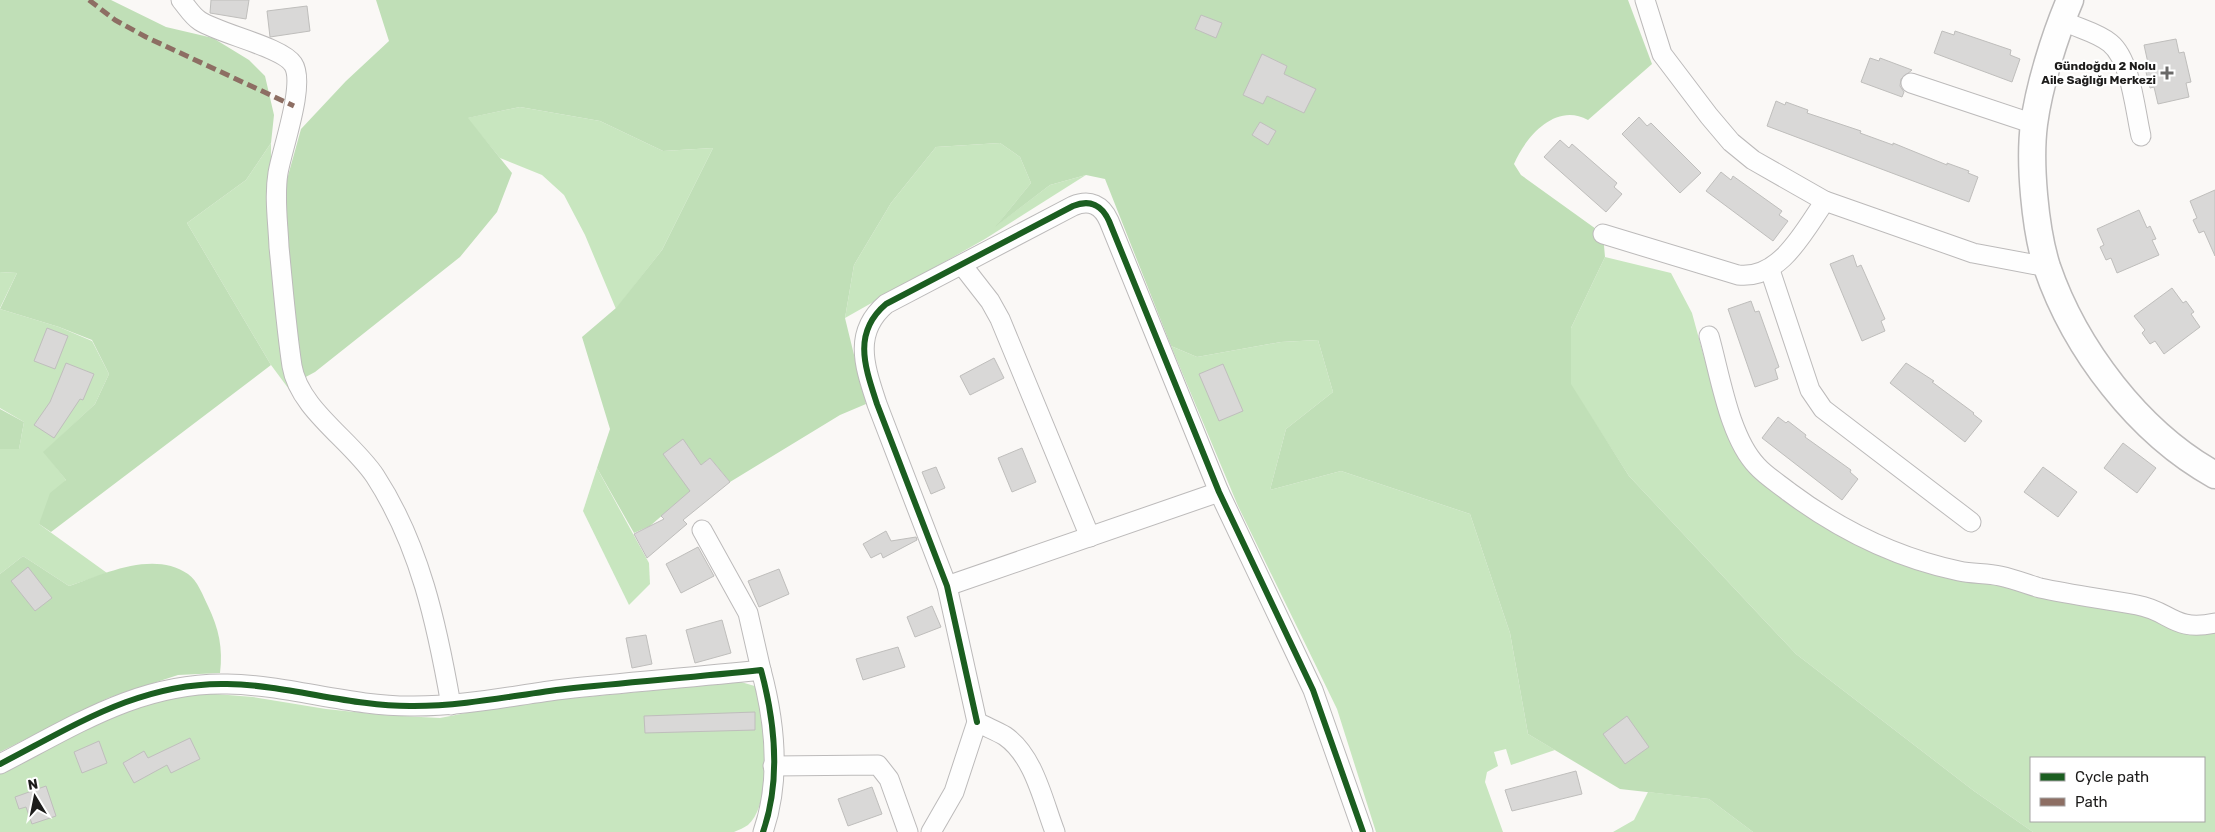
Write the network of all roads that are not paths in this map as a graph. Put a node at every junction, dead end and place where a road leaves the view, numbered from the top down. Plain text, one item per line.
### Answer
1 (180, 0) edge
2 (1645, 0) edge
3 (2066, 10) edge
4 (1910, 83) dead end
5 (2034, 124) junction
6 (2141, 136) dead end
7 (1825, 201) junction
8 (1603, 234) dead end
9 (962, 265) junction
10 (2047, 266) junction
11 (1770, 270) junction
12 (1709, 336) dead end
13 (2215, 475) edge
14 (1219, 492) junction
15 (1971, 522) dead end
16 (702, 530) dead end
17 (1090, 537) junction
18 (947, 586) junction
19 (2215, 623) edge
20 (761, 670) junction
21 (450, 705) junction
22 (977, 722) junction
23 (0, 764) edge
24 (773, 766) junction
25 (761, 831) edge
26 (908, 832) edge
27 (931, 832) edge
28 (1055, 832) edge
29 (1363, 832) edge

1 - 21 street
2 - 7 street
3 - 5 street
3 - 6 street
4 - 5 street
5 - 10 street
7 - 10 street
7 - 11 street
8 - 11 street
9 - 14 street
9 - 17 street
9 - 18 street
10 - 13 street
11 - 15 street
12 - 19 street
14 - 17 street
14 - 29 street
16 - 20 street
17 - 18 street
18 - 22 street
20 - 21 street
20 - 24 street
21 - 23 street
22 - 27 street
22 - 28 street
24 - 25 street
24 - 26 street

